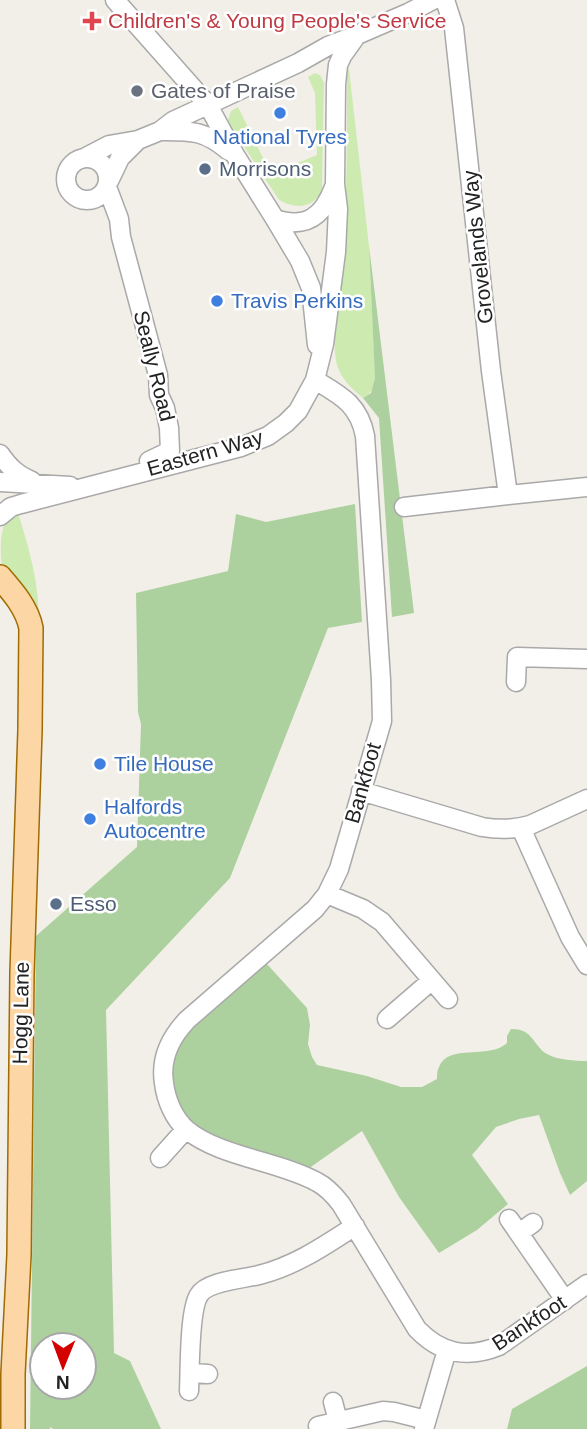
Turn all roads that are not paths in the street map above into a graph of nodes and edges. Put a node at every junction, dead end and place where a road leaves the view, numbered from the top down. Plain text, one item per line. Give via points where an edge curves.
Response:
1 (115, 0) edge
2 (433, 0) edge
3 (445, 0) edge
4 (357, 35) junction
5 (298, 63) junction
6 (335, 84) junction
7 (208, 105) junction
8 (160, 131) junction
9 (138, 140) junction
10 (235, 155) junction
11 (86, 157) junction
12 (108, 184) junction
13 (335, 184) junction
14 (88, 200) junction
15 (275, 219) junction
16 (121, 237) junction
17 (317, 371) junction
18 (0, 454) edge
19 (133, 474) junction
20 (0, 482) edge
21 (38, 484) junction
22 (94, 485) junction
23 (587, 487) edge
24 (508, 495) junction
25 (404, 508) dead end
26 (0, 516) edge
27 (0, 577) edge
28 (9, 599) edge
29 (587, 659) edge
30 (516, 682) dead end
31 (361, 791) junction
32 (587, 799) edge
33 (521, 828) junction
34 (327, 894) junction
35 (587, 965) edge
36 (431, 981) junction
37 (448, 999) dead end
38 (387, 1020) dead end
39 (186, 1129) junction
40 (160, 1158) dead end
41 (520, 1225) dead end
42 (355, 1226) junction
43 (587, 1284) edge
44 (565, 1300) junction
45 (447, 1350) junction
46 (196, 1380) dead end
47 (334, 1402) dead end
48 (338, 1421) junction
49 (425, 1425) edge
50 (318, 1426) dead end
51 (13, 1429) edge

1 - 7 street
2 - 4 street
3 - 24 street, Grovelands Way via 454,29
4 - 5 street
4 - 6 street, Eastern Way via 342,56
5 - 6 street via 325,63 333,70
5 - 7 street
6 - 13 street, Eastern Way
7 - 8 street
7 - 10 street
8 - 9 street
8 - 10 street via 204,134
9 - 11 street via 109,145
9 - 12 street via 120,158
10 - 15 street
11 - 12 street via 105,167
11 - 14 street via 68,169 66,182 76,197
12 - 14 street via 99,196
12 - 16 street, Seally Road
13 - 15 street, Eastern Way via 323,210 313,218 295,223
13 - 17 street, Eastern Way via 335,261
14 - 16 street, Seally Road via 103,211
15 - 17 street via 311,288
16 - 19 street, Seally Road via 158,375 171,447
17 - 19 street, Eastern Way via 298,411 268,436
17 - 31 street, Bankfoot via 354,408 365,436 382,721
18 - 21 street via 21,477
19 - 22 street, Eastern Way
20 - 21 street, Eastern Way
21 - 22 street, Eastern Way
22 - 26 street, Eastern Way via 11,507
23 - 24 street
24 - 25 street
27 - 28 main road, Hogg Lane via 11,590
28 - 51 main road, Hogg Lane via 29,617 31,628
29 - 30 street via 517,657
31 - 33 street via 482,827
31 - 34 street, Bankfoot via 339,869
32 - 33 street
33 - 35 street
34 - 36 street via 382,922
34 - 39 street, Bankfoot via 175,1032 165,1054 164,1083 173,1111
36 - 37 street
36 - 38 street
39 - 40 street
39 - 42 street via 203,1141 317,1182 341,1204
41 - 44 street
42 - 45 street via 417,1329
42 - 46 street via 284,1268 206,1287 194,1307
43 - 44 street, Bankfoot
44 - 45 street, Bankfoot via 499,1346 472,1354
45 - 49 street
47 - 48 street
48 - 49 street via 383,1411
48 - 50 street

